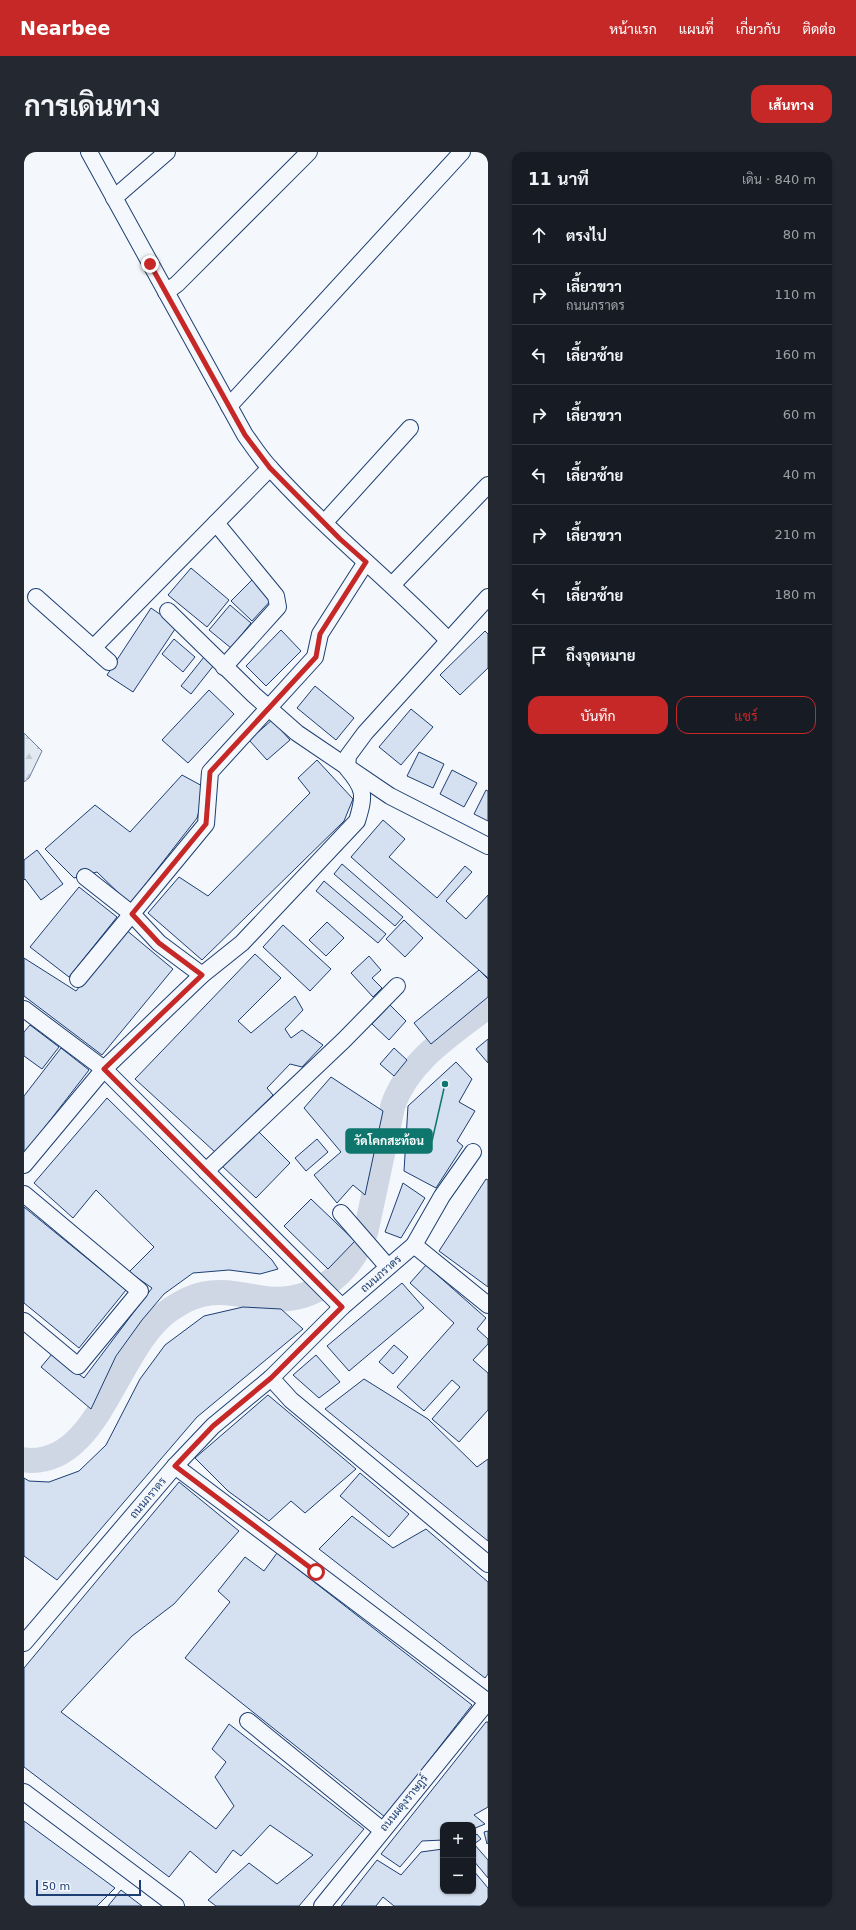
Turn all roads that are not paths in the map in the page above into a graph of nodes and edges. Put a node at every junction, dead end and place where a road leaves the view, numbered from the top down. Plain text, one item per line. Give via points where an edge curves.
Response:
1 (89, 152) edge
2 (167, 152) edge
3 (309, 152) edge
4 (462, 152) edge
5 (114, 198) junction
6 (166, 292) junction
7 (229, 406) junction
8 (410, 428) dead end
9 (270, 468) junction
10 (488, 485) edge
11 (325, 522) junction
12 (216, 523) junction
13 (366, 562) junction
14 (392, 585) junction
15 (36, 597) dead end
16 (488, 597) edge
17 (168, 611) dead end
18 (448, 640) junction
19 (93, 648) junction
20 (109, 662) dead end
21 (224, 667) junction
22 (268, 708) junction
23 (347, 768) junction
24 (488, 846) edge
25 (85, 876) dead end
26 (132, 914) junction
27 (202, 975) junction
28 (78, 979) dead end
29 (397, 986) dead end
30 (26, 1014) edge
31 (104, 1069) junction
32 (473, 1152) dead end
33 (24, 1165) edge
34 (206, 1171) junction
35 (24, 1194) edge
36 (341, 1213) dead end
37 (414, 1245) junction
38 (388, 1267) junction
39 (337, 1302) junction
40 (488, 1305) edge
41 (24, 1321) edge
42 (271, 1378) junction
43 (175, 1466) junction
44 (488, 1564) edge
45 (24, 1643) edge
46 (488, 1702) edge
47 (248, 1721) dead end
48 (24, 1792) edge
49 (382, 1830) junction
50 (176, 1906) edge
51 (322, 1906) edge

1 - 5 street
2 - 5 street
3 - 6 street
4 - 7 street
5 - 6 street
6 - 7 street
7 - 9 street via 245,435
8 - 11 street
9 - 11 street
9 - 12 street
10 - 14 street
11 - 13 street
12 - 19 street
12 - 21 street via 278,601 278,607
13 - 14 street
13 - 22 street via 320,634 316,657
14 - 18 street
15 - 19 street
16 - 18 street
17 - 21 street
18 - 23 street via 364,733 348,756
19 - 20 street
21 - 22 street
22 - 23 street via 297,733
22 - 26 street via 210,772 206,824
23 - 24 street via 390,796
23 - 27 street via 359,782 364,800 357,821 242,943
25 - 26 street
26 - 27 street via 159,943
26 - 28 street
27 - 31 street
29 - 34 street
30 - 31 street
31 - 33 street
31 - 34 street
32 - 37 street, ถนนภราดร via 442,1196
34 - 39 street
35 - 41 street via 140,1291 78,1366
36 - 38 street
37 - 38 street, ถนนภราดร
37 - 40 street
38 - 39 street, ถนนภราดร
39 - 42 street, ถนนภราดร
42 - 43 street, ถนนภราดร via 213,1426
42 - 44 street via 291,1400
43 - 45 street, ถนนภราดร
43 - 46 street
46 - 49 street, ถนนผดุงราษฎร์
47 - 49 street
48 - 50 street
49 - 51 street, ถนนผดุงราษฎร์

